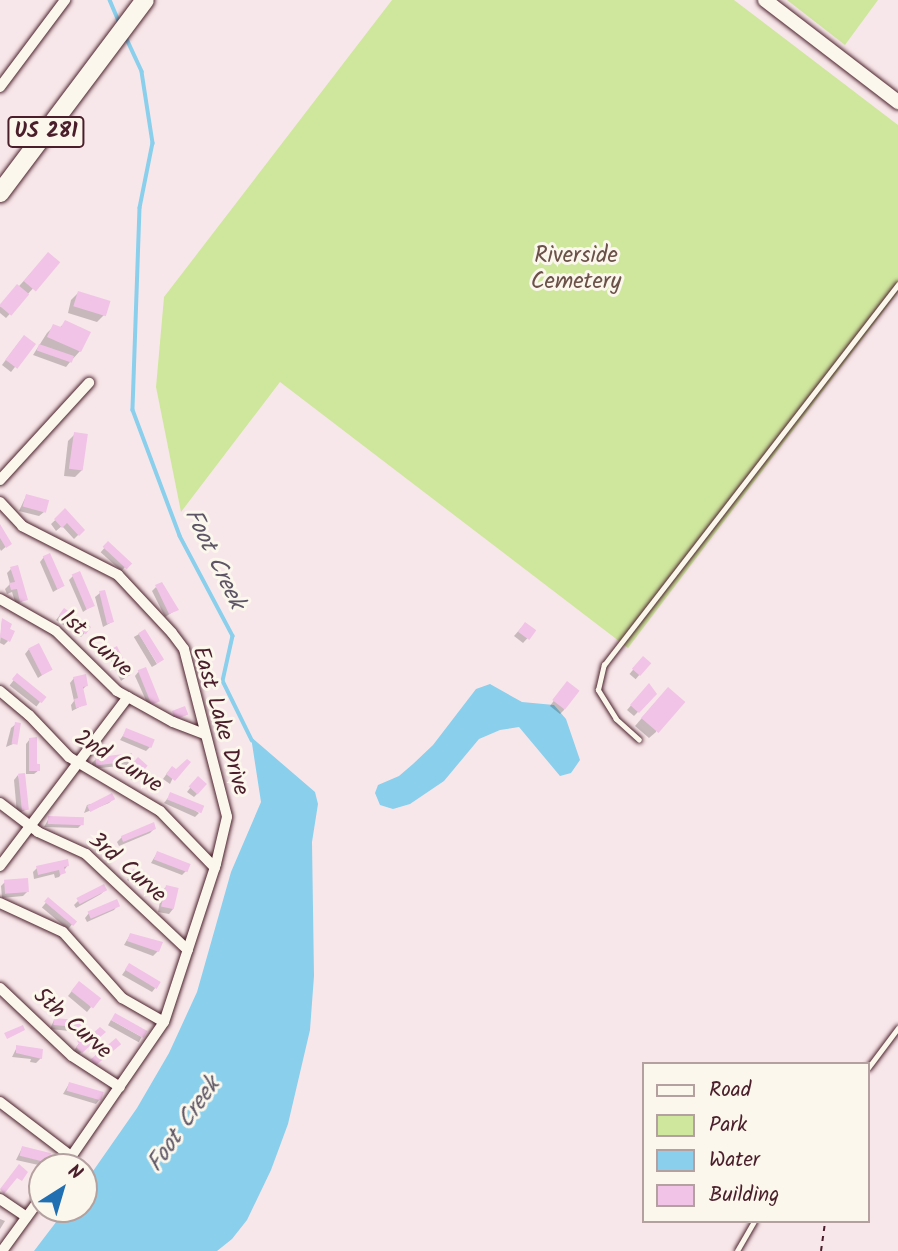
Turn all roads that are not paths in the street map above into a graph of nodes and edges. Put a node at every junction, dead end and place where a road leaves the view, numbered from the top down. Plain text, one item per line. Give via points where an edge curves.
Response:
1 (65, 0) edge
2 (145, 0) edge
3 (765, 0) edge
4 (0, 87) edge
5 (898, 102) edge
6 (0, 193) edge
7 (898, 284) edge
8 (89, 383) dead end
9 (0, 480) edge
10 (0, 502) edge
11 (0, 599) edge
12 (0, 691) edge
13 (128, 697) junction
14 (204, 734) junction
15 (639, 740) dead end
16 (78, 763) junction
17 (0, 803) edge
18 (30, 827) junction
19 (0, 866) edge
20 (215, 869) junction
21 (0, 903) edge
22 (188, 950) junction
23 (0, 988) edge
24 (164, 1022) junction
25 (898, 1028) edge
26 (870, 1065) edge
27 (120, 1087) junction
28 (0, 1102) edge
29 (67, 1153) edge
30 (73, 1153) edge
31 (0, 1199) edge
32 (27, 1217) joint
33 (753, 1223) edge
34 (2, 1251) edge
35 (737, 1251) edge

1 - 4 street
2 - 6 highway, US 281
3 - 5 main road
7 - 15 lane via 604,665 598,690 616,719
8 - 9 street
10 - 14 street, East Lake Drive via 22,526 118,575 172,632 184,649
11 - 13 street, 1st Curve via 56,631 97,675
12 - 16 street, 2nd Curve
13 - 14 street, 1st Curve
13 - 16 street
14 - 20 street, East Lake Drive via 227,817
16 - 18 street
16 - 20 street, 2nd Curve via 160,811
17 - 18 street, 3rd Curve
18 - 19 street
18 - 22 street, 3rd Curve via 86,854
20 - 22 street, East Lake Drive
21 - 24 street via 63,932 122,998
22 - 24 street, East Lake Drive
23 - 27 street, 5th Curve via 72,1056
24 - 27 street, East Lake Drive
25 - 26 lane
27 - 30 street, East Lake Drive
28 - 29 street
31 - 32 street
32 - 34 street
33 - 35 lane

